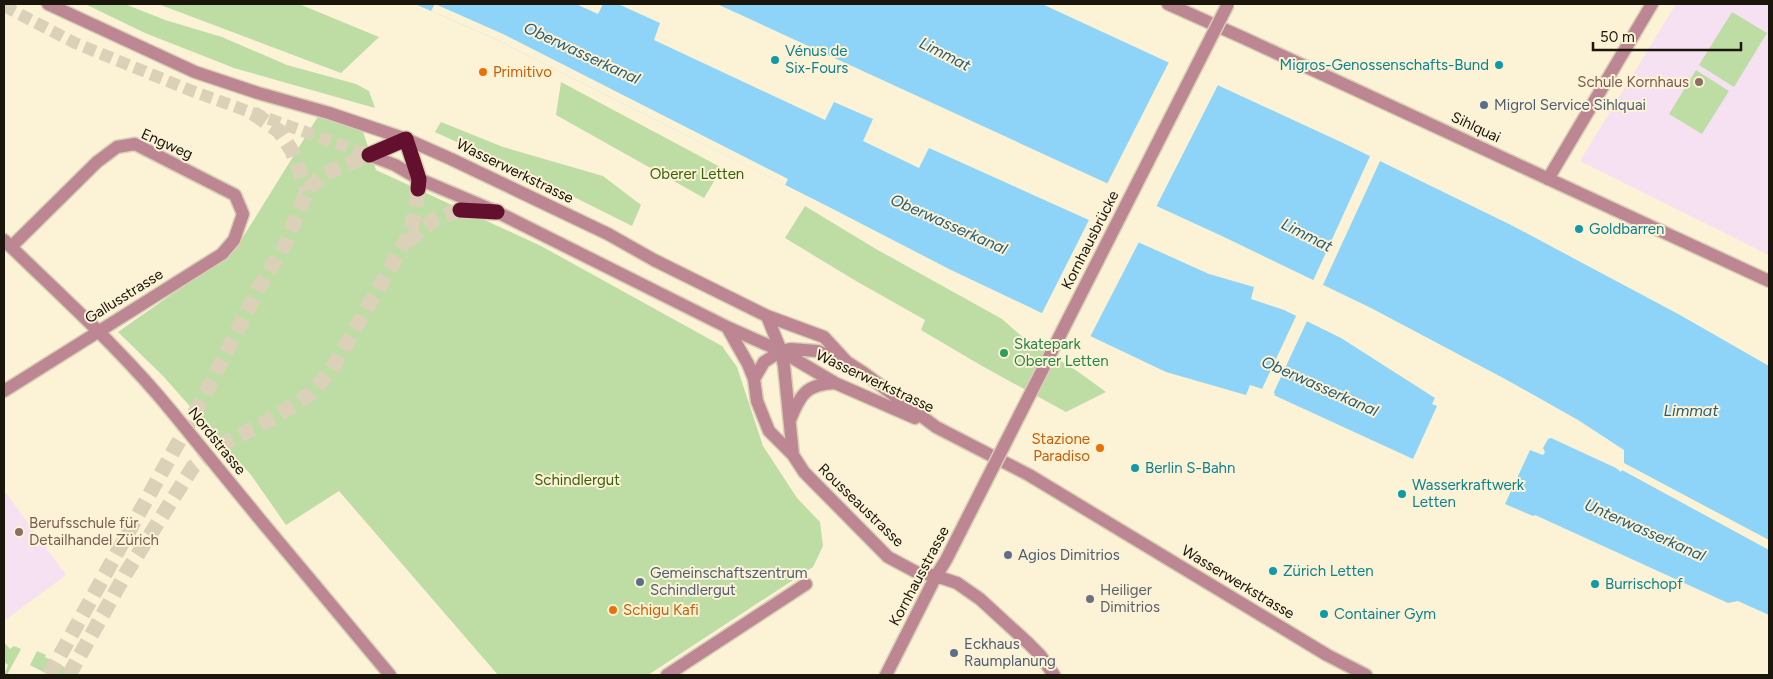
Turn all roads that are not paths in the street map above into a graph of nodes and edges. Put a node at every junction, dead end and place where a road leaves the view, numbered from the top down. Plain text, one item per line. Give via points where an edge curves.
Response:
1 (48, 4) edge
2 (1168, 4) edge
3 (1228, 4) edge
4 (1652, 4) edge
5 (406, 140) junction
6 (369, 155) joint
7 (1548, 179) junction
8 (418, 184) junction
9 (460, 210) tunnel mouth
10 (497, 212) junction
11 (243, 214) joint
12 (7, 244) edge
13 (1769, 281) edge
14 (767, 316) junction
15 (727, 327) junction
16 (98, 331) junction
17 (781, 352) junction
18 (847, 362) junction
19 (754, 379) junction
20 (834, 383) junction
21 (4, 391) edge
22 (790, 422) junction
23 (936, 427) junction
24 (793, 455) junction
25 (982, 491) joint
26 (936, 576) junction
27 (806, 584) dead end
28 (390, 675) edge
29 (667, 675) edge
30 (886, 675) edge
31 (1054, 675) edge
32 (1366, 675) edge

1 - 5 street, Wasserwerkstrasse via 196,72
2 - 7 street, Sihlquai
3 - 25 street, Kornhausbrücke, bridge
4 - 7 street
5 - 6 highway
5 - 8 highway
5 - 14 street, Wasserwerkstrasse via 608,234
6 - 8 street, Wasserwerkstrasse via 395,165
7 - 13 street, Sihlquai
8 - 10 street, Wasserwerkstrasse
9 - 10 highway
10 - 15 street, Wasserwerkstrasse
11 - 12 street, Engweg via 235,195 135,144 117,147 97,162
11 - 16 street, Gallusstrasse via 234,240 222,254
12 - 16 street, Nordstrasse
14 - 17 street, Rousseaustrasse
14 - 18 street, Wasserwerkstrasse via 824,337
15 - 17 street, Wasserwerkstrasse
15 - 19 street, Rousseaustrasse
16 - 21 street, Gallusstrasse
16 - 28 street, Nordstrasse, bridge via 149,385
17 - 18 street via 791,349 817,351
17 - 19 street via 764,362
17 - 20 street, Wasserwerkstrasse
17 - 22 street, Rousseaustrasse
18 - 23 street, Wasserwerkstrasse
19 - 24 street, Rousseaustrasse via 757,401 769,431
20 - 22 street, Rousseaustrasse via 821,383 803,393
20 - 23 street, Wasserwerkstrasse
22 - 24 street, Rousseaustrasse
23 - 32 street, Wasserwerkstrasse via 1029,475 1327,655
24 - 26 street, Rousseaustrasse via 804,472 888,557 916,572
25 - 26 street, Kornhausstrasse
26 - 30 street, Kornhausstrasse
26 - 31 street, Rousseaustrasse via 957,583 980,599 1040,655
27 - 29 street

